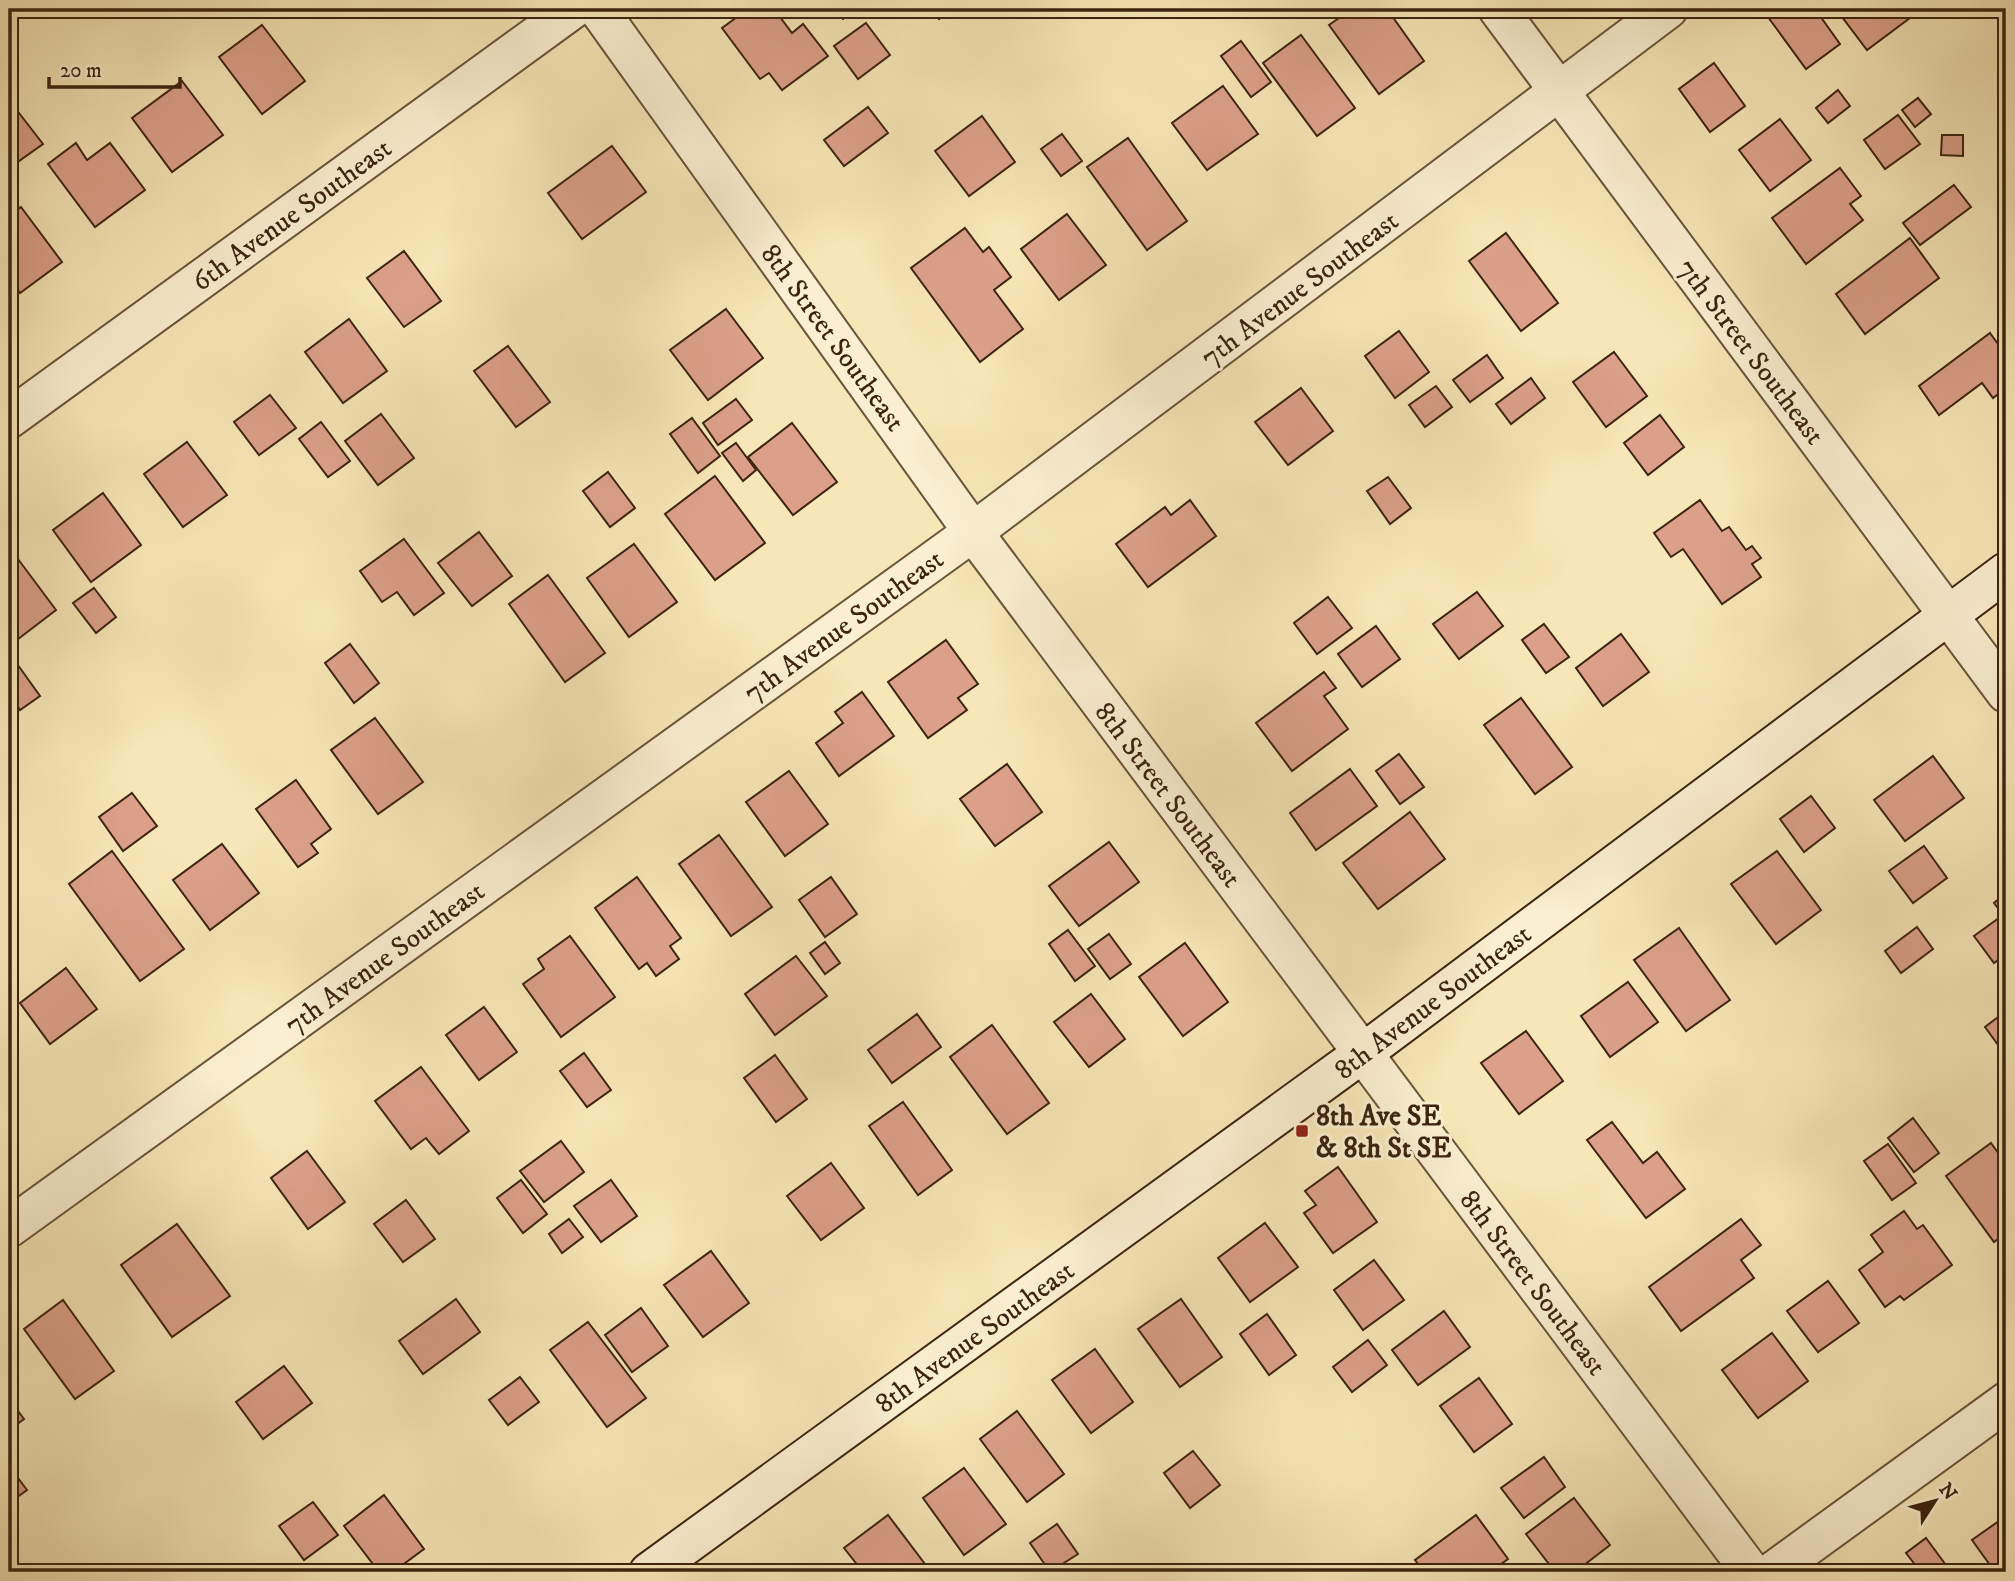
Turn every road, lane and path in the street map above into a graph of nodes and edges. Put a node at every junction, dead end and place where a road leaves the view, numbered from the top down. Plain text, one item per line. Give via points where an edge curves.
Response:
1 (573, 9) edge
2 (598, 9) edge
3 (1498, 9) edge
4 (1668, 9) edge
5 (1560, 92) junction
6 (9, 419) edge
7 (973, 532) junction
8 (2006, 572) edge
9 (1948, 615) junction
10 (2006, 692) edge
11 (1363, 1053) junction
12 (9, 1228) edge
13 (2006, 1402) edge
14 (649, 1572) edge
15 (1751, 1572) edge
16 (1772, 1572) edge

1 - 6 street, 6th Avenue Southeast
2 - 7 street, 8th Street Southeast
3 - 5 street, 7th Street Southeast
4 - 5 street, 7th Avenue Southeast
5 - 7 street, 7th Avenue Southeast
5 - 9 street, 7th Street Southeast
7 - 11 street, 8th Street Southeast
7 - 12 street, 7th Avenue Southeast
8 - 9 street, 8th Avenue Southeast
9 - 10 street, 7th Street Southeast
9 - 11 street, 8th Avenue Southeast
11 - 14 street, 8th Avenue Southeast
11 - 15 street, 8th Street Southeast
13 - 16 street

